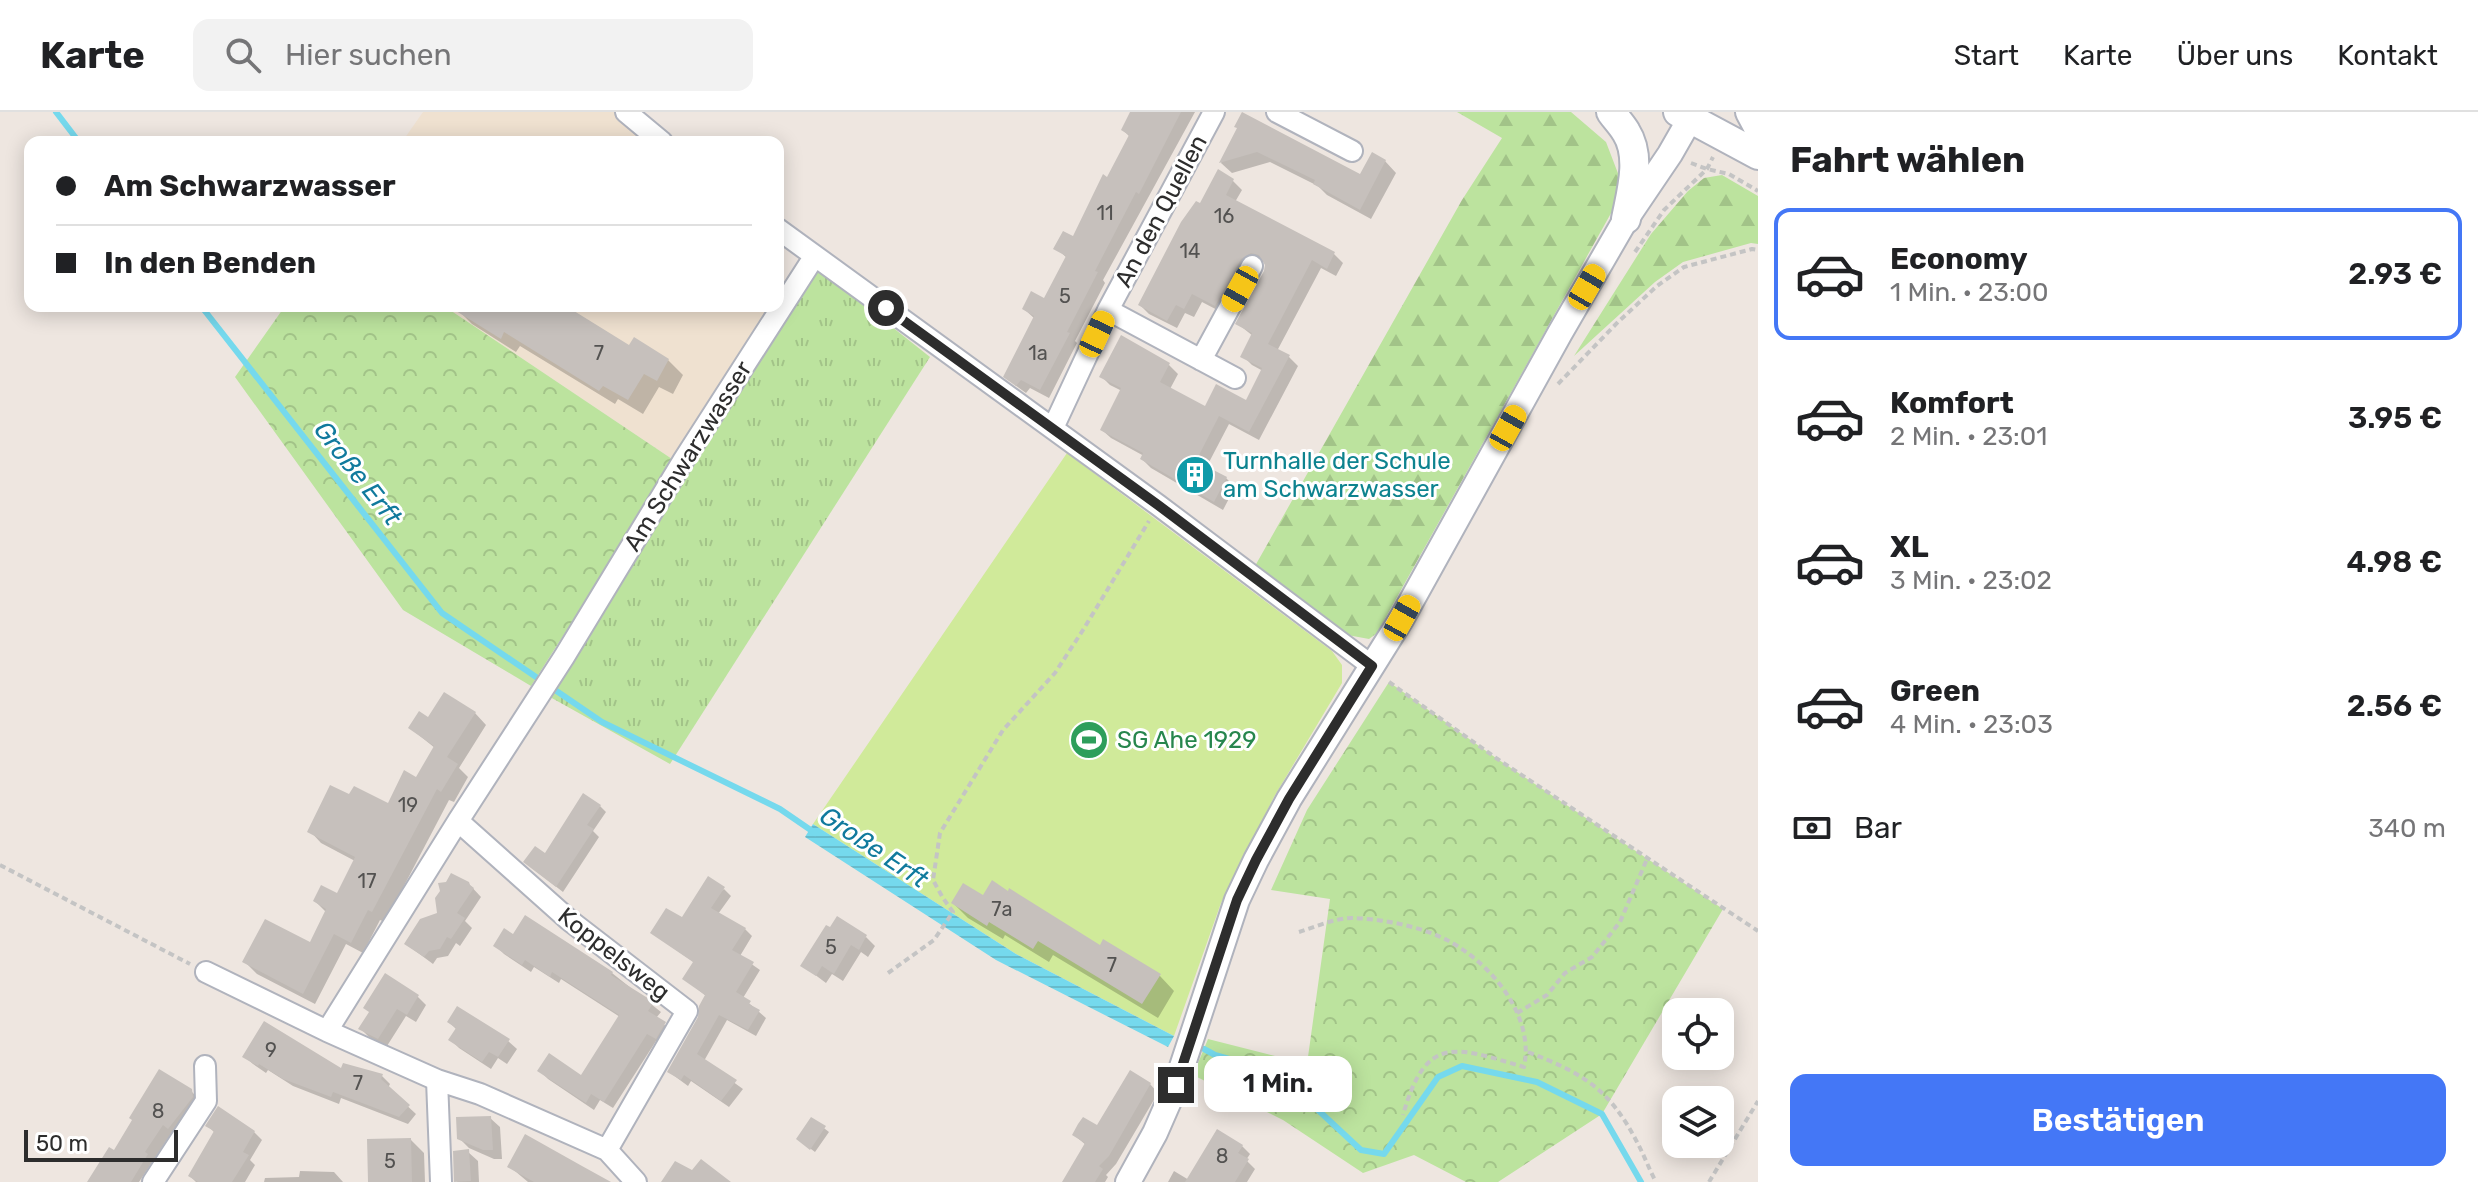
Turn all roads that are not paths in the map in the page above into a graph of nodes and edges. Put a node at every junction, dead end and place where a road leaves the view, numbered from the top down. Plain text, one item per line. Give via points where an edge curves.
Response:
1 (626, 112) edge
2 (1214, 112) edge
3 (1277, 112) edge
4 (1611, 112) edge
5 (1750, 112) edge
6 (1688, 114) edge
7 (1758, 127) edge
8 (655, 136) edge
9 (1352, 151) dead end
10 (1758, 155) edge
11 (1626, 219) junction
12 (784, 234) edge
13 (814, 257) junction
14 (1252, 266) dead end
15 (784, 304) edge
16 (1108, 310) junction
17 (779, 312) edge
18 (1201, 360) junction
19 (1235, 378) dead end
20 (1053, 428) junction
21 (1372, 666) junction
22 (458, 821) junction
23 (206, 972) road end
24 (327, 1031) junction
25 (205, 1066) dead end
26 (437, 1080) junction
27 (607, 1150) junction
28 (153, 1182) edge
29 (441, 1182) edge
30 (636, 1182) edge
31 (1128, 1182) edge

1 - 8 street
2 - 16 street, An den Quellen
3 - 9 street
4 - 11 main road via 1628,135 1633,157
5 - 7 main road
6 - 10 main road
6 - 11 street via 1670,154
11 - 21 street
12 - 13 street
13 - 15 street, Am Schwarzwasser
13 - 20 street
14 - 18 street
16 - 18 street, An den Quellen
16 - 20 street, An den Quellen
17 - 22 street, Am Schwarzwasser
18 - 19 street, An den Quellen
20 - 21 street
21 - 31 street via 1289,799 1237,900 1176,1085
22 - 24 street
22 - 27 street, Koppelsweg via 569,920 687,1011
23 - 24 street
24 - 26 street
25 - 28 street via 206,1101
26 - 27 street
26 - 29 street
27 - 30 street

